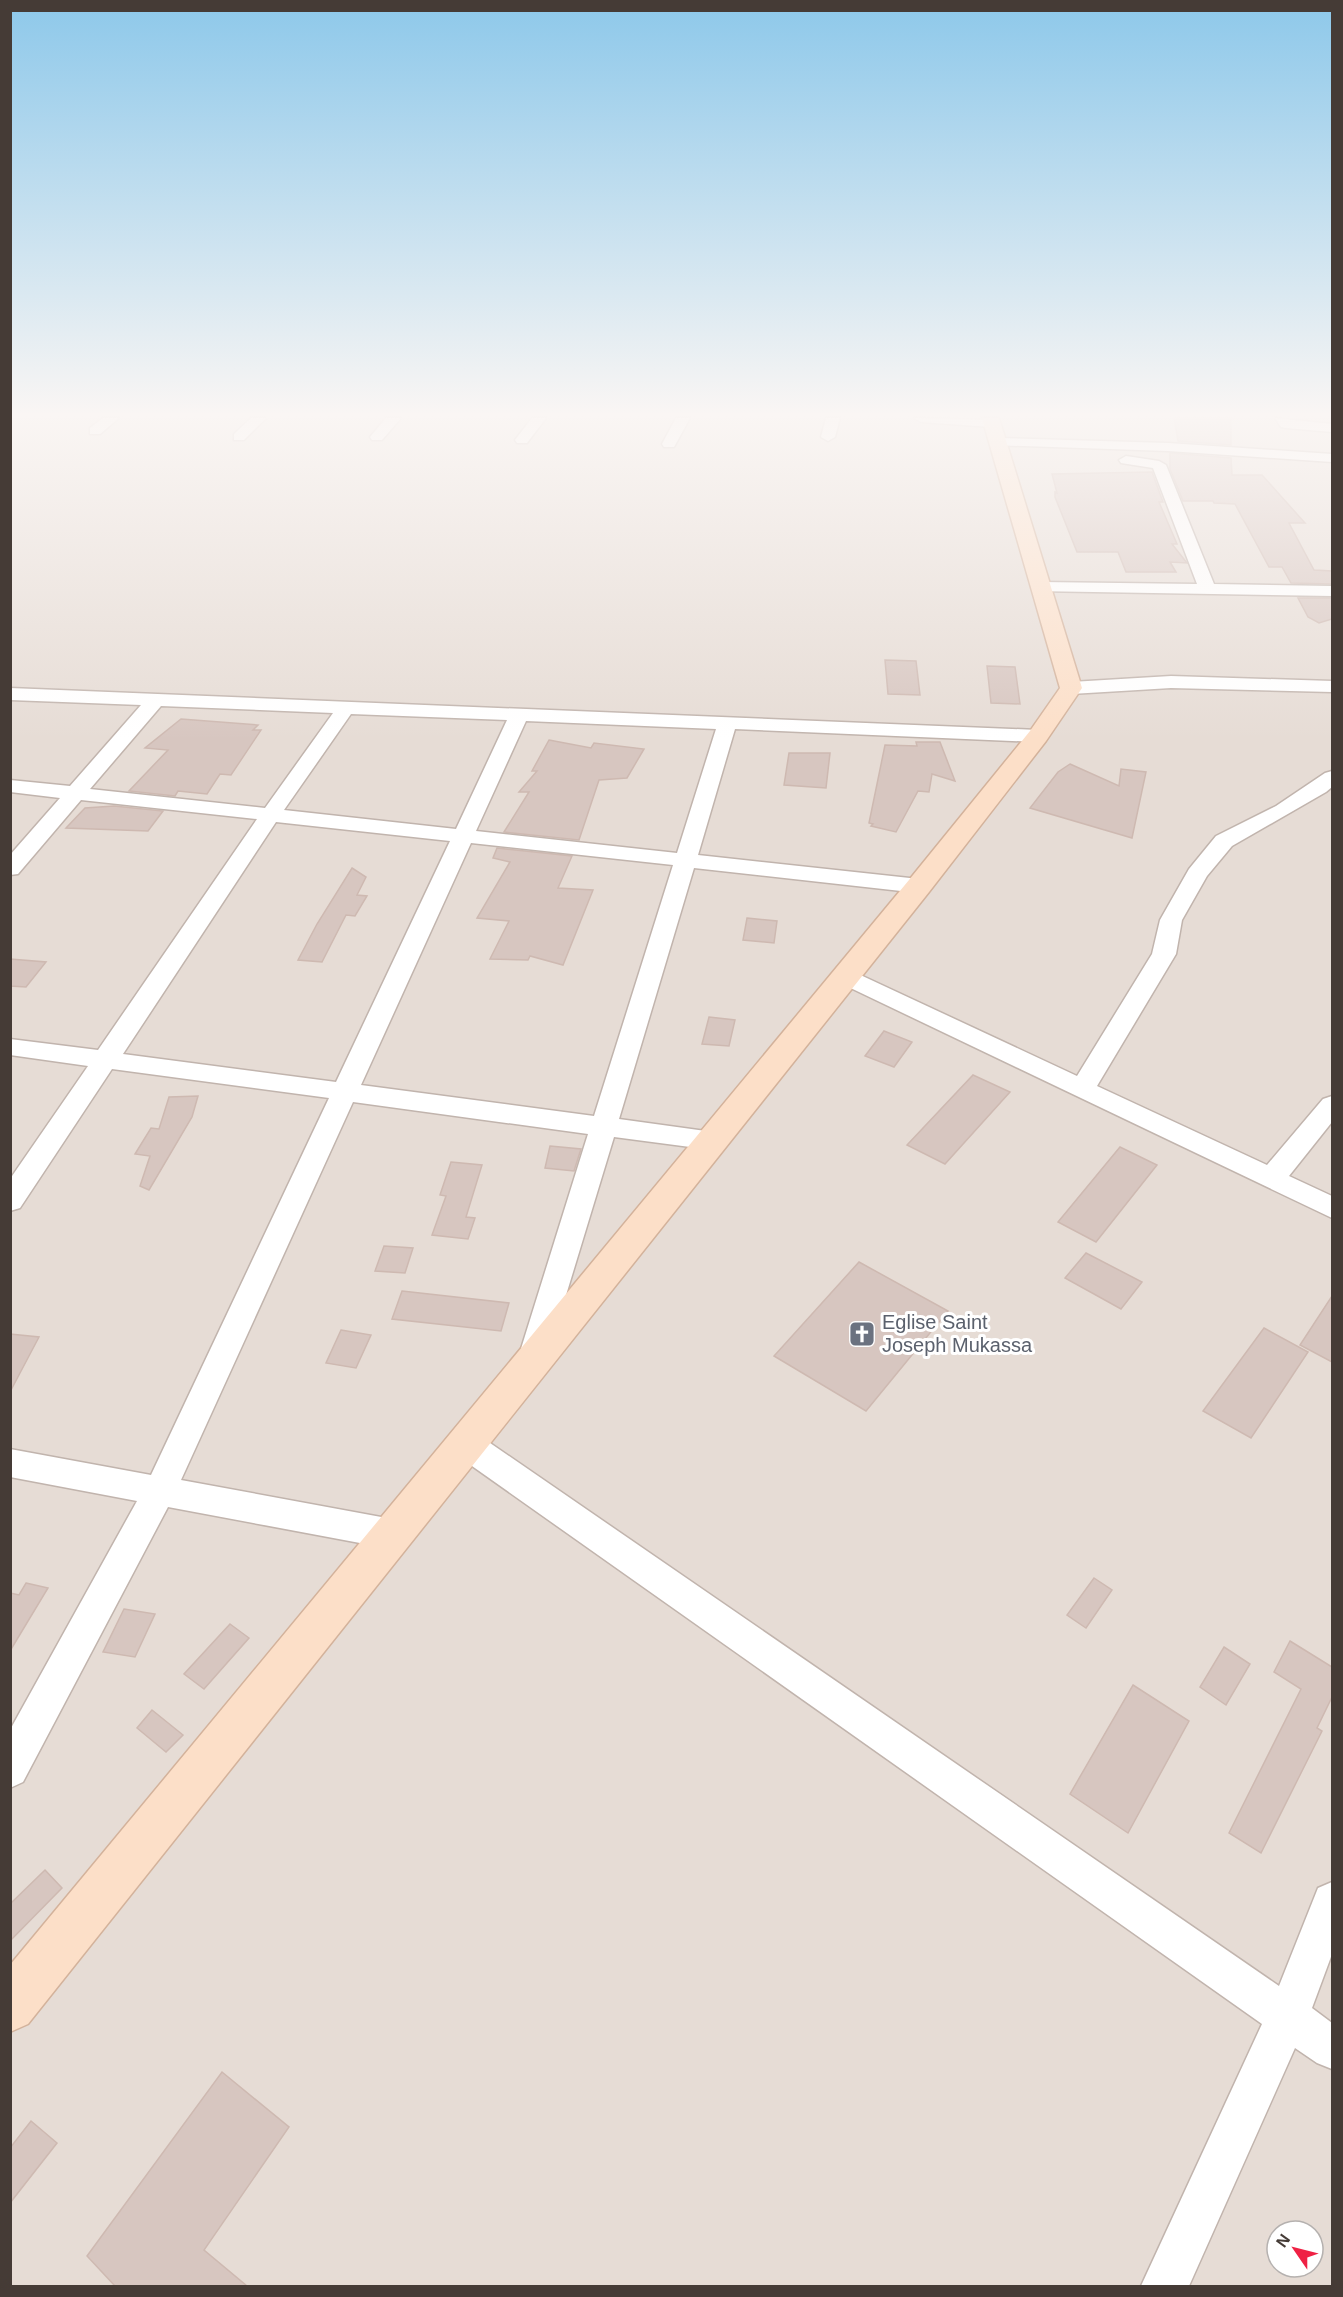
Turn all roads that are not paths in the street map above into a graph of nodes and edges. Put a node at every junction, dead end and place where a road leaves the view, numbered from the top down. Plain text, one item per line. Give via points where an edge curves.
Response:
1 (1022, 525) edge
2 (1182, 525) edge
3 (1040, 587) junction
4 (1207, 589) junction
5 (1332, 591) edge
6 (1332, 687) edge
7 (1071, 688) junction
8 (10, 694) edge
9 (155, 701) junction
10 (345, 709) junction
11 (519, 716) junction
12 (727, 724) junction
13 (1038, 736) junction
14 (10, 786) edge
15 (1328, 790) edge
16 (77, 794) junction
17 (271, 814) junction
18 (465, 838) junction
19 (687, 861) junction
20 (10, 869) edge
21 (919, 886) junction
22 (846, 977) junction
23 (10, 1047) edge
24 (106, 1060) junction
25 (1082, 1090) junction
26 (345, 1092) junction
27 (1332, 1105) edge
28 (605, 1126) junction
29 (713, 1141) junction
30 (1271, 1179) junction
31 (10, 1201) edge
32 (1332, 1208) edge
33 (531, 1365) junction
34 (466, 1444) junction
35 (10, 1463) edge
36 (160, 1490) junction
37 (393, 1534) junction
38 (10, 1769) edge
39 (1332, 1902) edge
40 (10, 2006) edge
41 (1287, 2018) junction
42 (1332, 2048) edge
43 (1165, 2286) edge

1 - 3 street
2 - 4 street
3 - 4 street
3 - 7 street
4 - 5 street
6 - 7 street via 1171,682
7 - 13 street
8 - 9 street
9 - 10 street
9 - 16 street
10 - 11 street
10 - 17 street
11 - 12 street
11 - 18 street
12 - 13 street
12 - 19 street
13 - 21 street
14 - 16 street
15 - 25 street via 1224,841 1197,874 1171,920 1164,954
16 - 17 street
16 - 20 street
17 - 18 street
17 - 24 street
18 - 19 street
18 - 26 street
19 - 21 street
19 - 28 street
21 - 22 street
22 - 25 street
22 - 29 street
23 - 24 street
24 - 26 street
24 - 31 street
25 - 30 street
26 - 28 street
26 - 36 street
27 - 30 street
28 - 29 street
28 - 33 street
29 - 33 street
30 - 32 street
33 - 34 street
34 - 37 street
34 - 41 street
35 - 36 street
36 - 37 street
36 - 38 street
37 - 40 street
39 - 41 street
41 - 42 street
41 - 43 street

